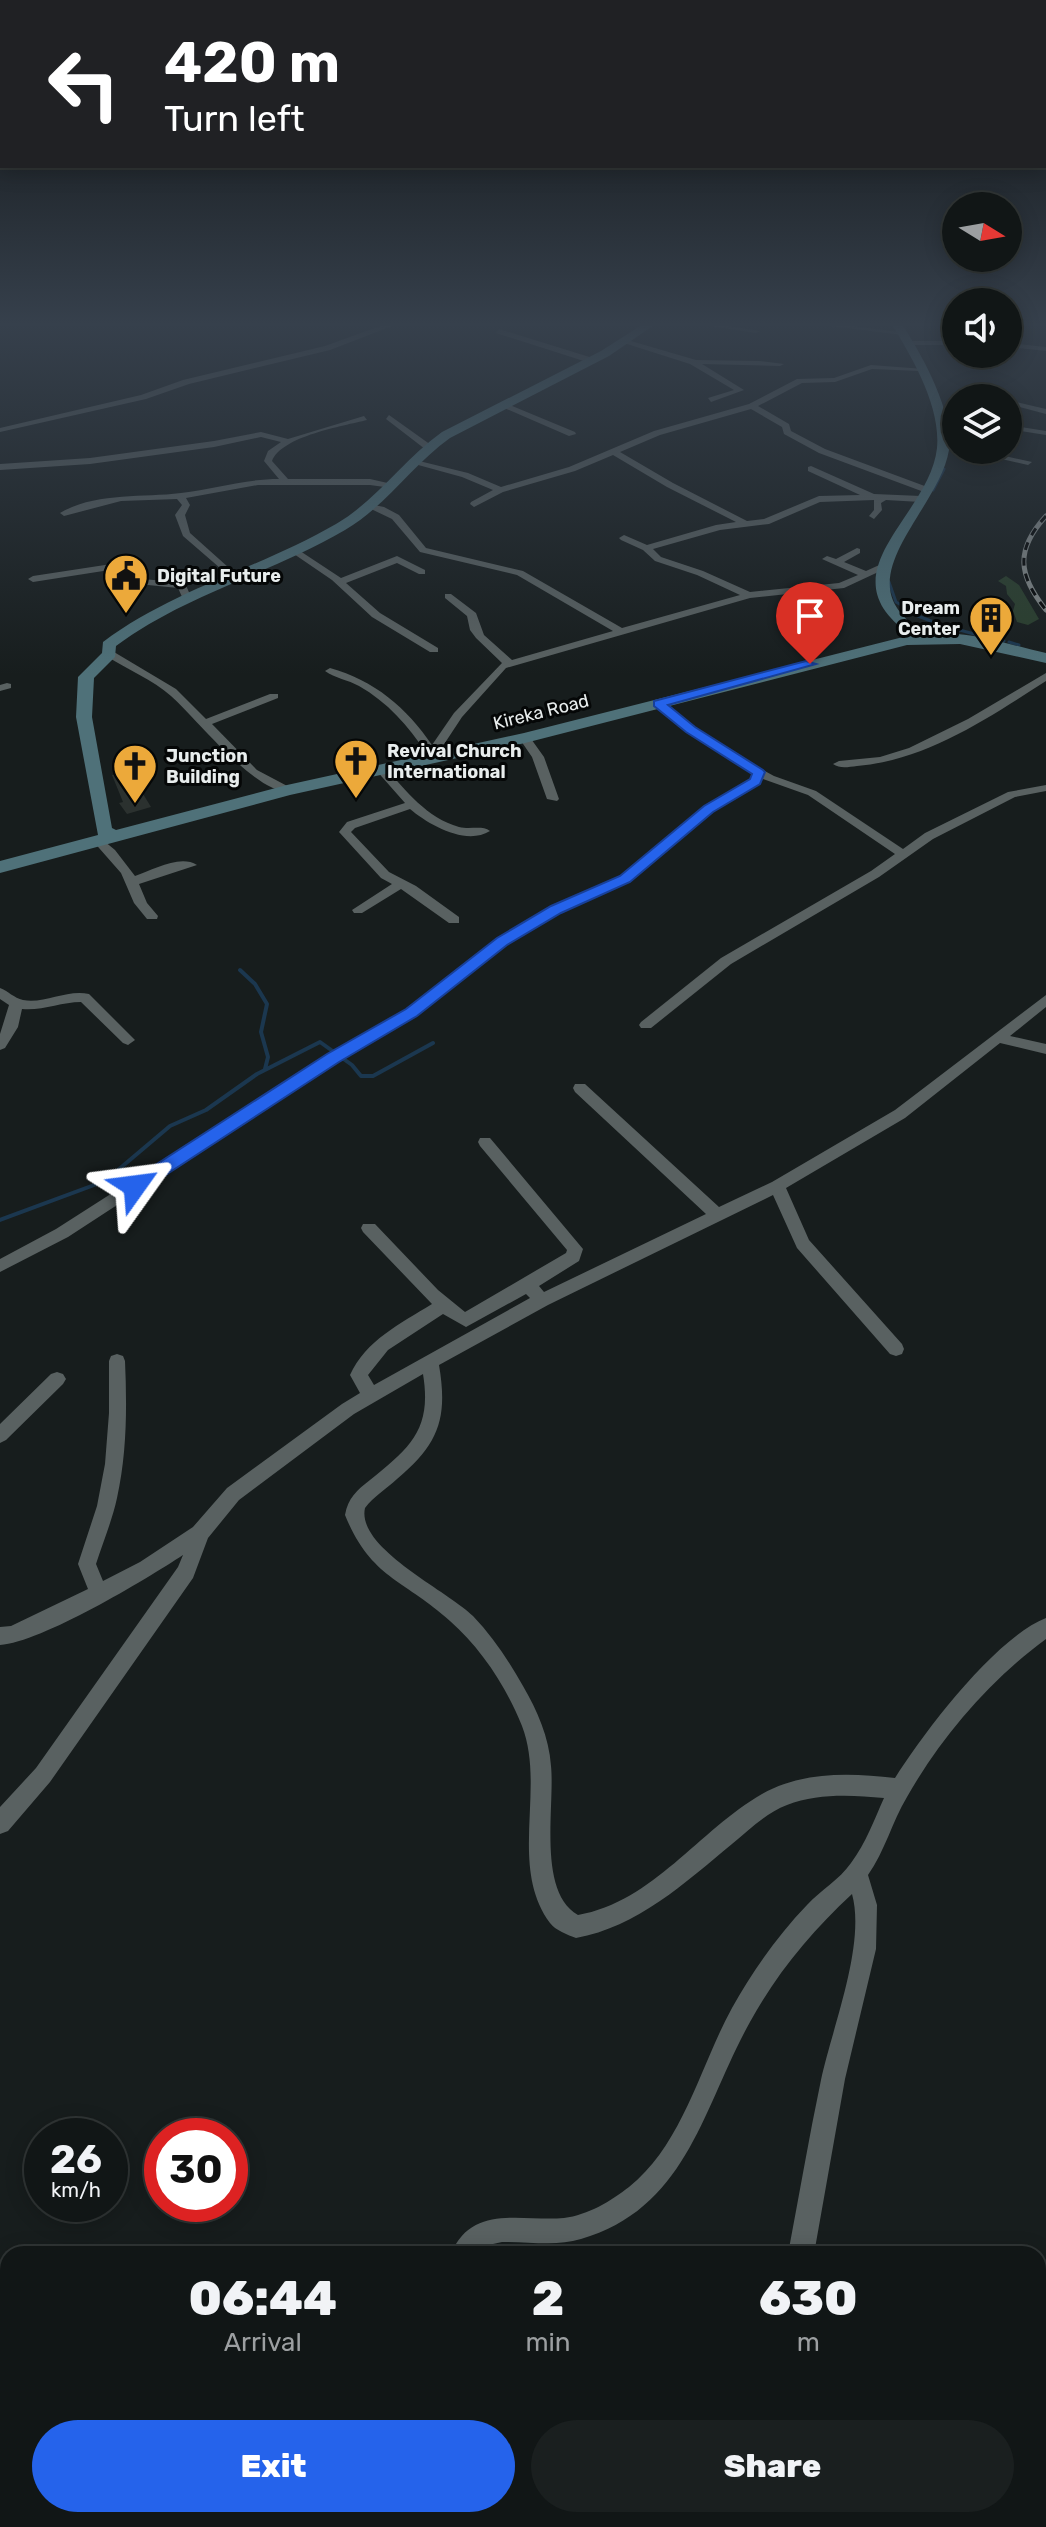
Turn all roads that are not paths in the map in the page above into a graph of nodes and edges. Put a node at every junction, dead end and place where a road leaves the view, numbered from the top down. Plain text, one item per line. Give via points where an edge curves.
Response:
1 (238, 439) edge
2 (279, 439) edge
3 (293, 439) edge
4 (418, 439) edge
5 (440, 439) edge
6 (645, 439) edge
7 (800, 439) edge
8 (286, 441) junction
9 (428, 447) junction
10 (616, 453) junction
11 (414, 461) junction
12 (1022, 461) edge
13 (1028, 462) dead end
14 (942, 464) edge
15 (0, 467) edge
16 (811, 469) dead end
17 (284, 480) junction
18 (389, 486) junction
19 (500, 490) junction
20 (924, 494) junction
21 (180, 496) junction
22 (878, 497) junction
23 (474, 504) dead end
24 (372, 506) junction
25 (64, 513) dead end
26 (874, 516) dead end
27 (746, 524) junction
28 (624, 538) dead end
29 (646, 548) junction
30 (294, 550) junction
31 (857, 551) dead end
32 (886, 565) junction
33 (422, 572) dead end
34 (865, 574) junction
35 (235, 578) junction
36 (33, 579) dead end
37 (340, 582) junction
38 (749, 595) junction
39 (448, 596) dead end
40 (186, 597) junction
41 (897, 618) junction
42 (620, 631) junction
43 (924, 638) junction
44 (986, 643) junction
45 (871, 648) junction
46 (434, 650) dead end
47 (110, 654) junction
48 (1046, 658) edge
49 (510, 664) junction
50 (330, 671) dead end
51 (1046, 676) edge
52 (274, 696) dead end
53 (659, 704) junction
54 (205, 723) junction
55 (525, 738) junction
56 (431, 756) junction
57 (839, 764) dead end
58 (381, 769) junction
59 (759, 772) junction
60 (1046, 788) edge
61 (287, 790) junction
62 (553, 799) dead end
63 (412, 804) junction
64 (484, 831) dead end
65 (105, 838) junction
66 (903, 854) junction
67 (191, 865) dead end
68 (0, 867) edge
69 (132, 882) junction
70 (400, 884) junction
71 (358, 910) dead end
72 (152, 916) dead end
73 (454, 920) dead end
74 (0, 992) edge
75 (1046, 1000) edge
76 (16, 1004) junction
77 (646, 1025) dead end
78 (1000, 1038) junction
79 (128, 1040) dead end
80 (0, 1045) edge
81 (1046, 1049) edge
82 (580, 1088) dead end
83 (485, 1142) dead end
84 (777, 1186) junction
85 (717, 1215) junction
86 (369, 1228) dead end
87 (0, 1266) edge
88 (528, 1285) junction
89 (542, 1300) junction
90 (442, 1306) junction
91 (896, 1349) dead end
92 (117, 1361) dead end
93 (430, 1363) junction
94 (57, 1379) dead end
95 (371, 1396) junction
96 (0, 1435) edge
97 (200, 1533) junction
98 (99, 1591) junction
99 (1046, 1627) edge
100 (0, 1636) edge
101 (899, 1789) junction
102 (0, 1823) edge
103 (857, 1874) junction
104 (469, 2246) edge
105 (802, 2246) edge

1 - 15 street via 104,459
2 - 8 street
3 - 8 street
4 - 9 street
5 - 9 street
6 - 10 street
7 - 20 street
8 - 17 street via 266,458
9 - 11 street
10 - 19 street
10 - 27 street
11 - 18 street
11 - 19 street
12 - 13 street
14 - 20 street
16 - 22 street
17 - 18 street
17 - 21 street
18 - 24 street
19 - 23 street
20 - 22 street
20 - 32 street
21 - 25 street via 121,498
21 - 35 street via 186,505 180,515 186,534
22 - 26 street
22 - 27 street via 819,499 775,519
24 - 30 street
24 - 42 street via 393,514 423,550 520,573
27 - 29 street
28 - 29 street
29 - 38 street via 658,559
30 - 35 street
30 - 37 street
31 - 34 street via 832,561
32 - 34 street
32 - 41 street via 884,593
33 - 37 street via 397,559
34 - 38 street via 832,588
35 - 40 street
36 - 40 street via 118,566 141,582 182,585
37 - 46 street via 376,615
38 - 42 street
39 - 49 street via 472,615 473,627
40 - 47 street via 126,630 108,645
41 - 43 street
41 - 44 street
41 - 45 street via 893,637
42 - 49 street
43 - 44 street, Kireka Road
43 - 45 street, Kireka Road
44 - 48 street, Kireka Road
45 - 53 street, Kireka Road
47 - 54 street via 172,691
47 - 65 street via 86,677 84,717
49 - 56 street via 495,672 458,715
50 - 56 street via 377,691 423,738
51 - 57 street via 910,751
52 - 54 street
53 - 55 street, Kireka Road
53 - 59 street
54 - 61 street via 253,772
55 - 56 street, Kireka Road
55 - 62 street
56 - 58 street, Kireka Road
58 - 61 street, Kireka Road
58 - 63 street
59 - 66 street via 844,812
59 - 87 street via 756,781 709,809 625,879 556,909 502,942 411,1012 62,1233
60 - 66 street via 1012,794
61 - 65 street, Kireka Road
63 - 64 street via 464,833
63 - 70 street via 345,829 385,875
65 - 68 street, Kireka Road
65 - 69 street
66 - 77 street via 726,961
67 - 69 street
69 - 72 street via 138,902
70 - 71 street
70 - 73 street
74 - 76 street
75 - 78 street
76 - 79 street via 84,997
76 - 80 street
78 - 81 street
78 - 84 street via 900,1114
82 - 85 street
83 - 88 street via 575,1249 573,1257
84 - 85 street
84 - 91 street via 803,1244
85 - 89 street
86 - 90 street
88 - 89 street
88 - 90 street via 466,1320
89 - 93 street
90 - 95 street via 365,1361 359,1375
92 - 98 street via 117,1426 108,1498 87,1564
93 - 95 street
93 - 101 street via 436,1402 429,1432 419,1448 362,1496 354,1515 368,1545 386,1565 438,1599 479,1638 527,1713 543,1760 539,1848 545,1882 561,1919 579,1929 622,1914 770,1801 829,1784
94 - 96 street
95 - 97 street via 233,1494
97 - 98 street
97 - 102 street via 186,1572 43,1775
98 - 100 street via 31,1628
99 - 101 street via 965,1702
101 - 103 street via 878,1841
103 - 104 street via 810,1917 770,1968 655,2180 623,2205 579,2228 487,2231
103 - 105 street via 866,1905 865,1949 833,2079

